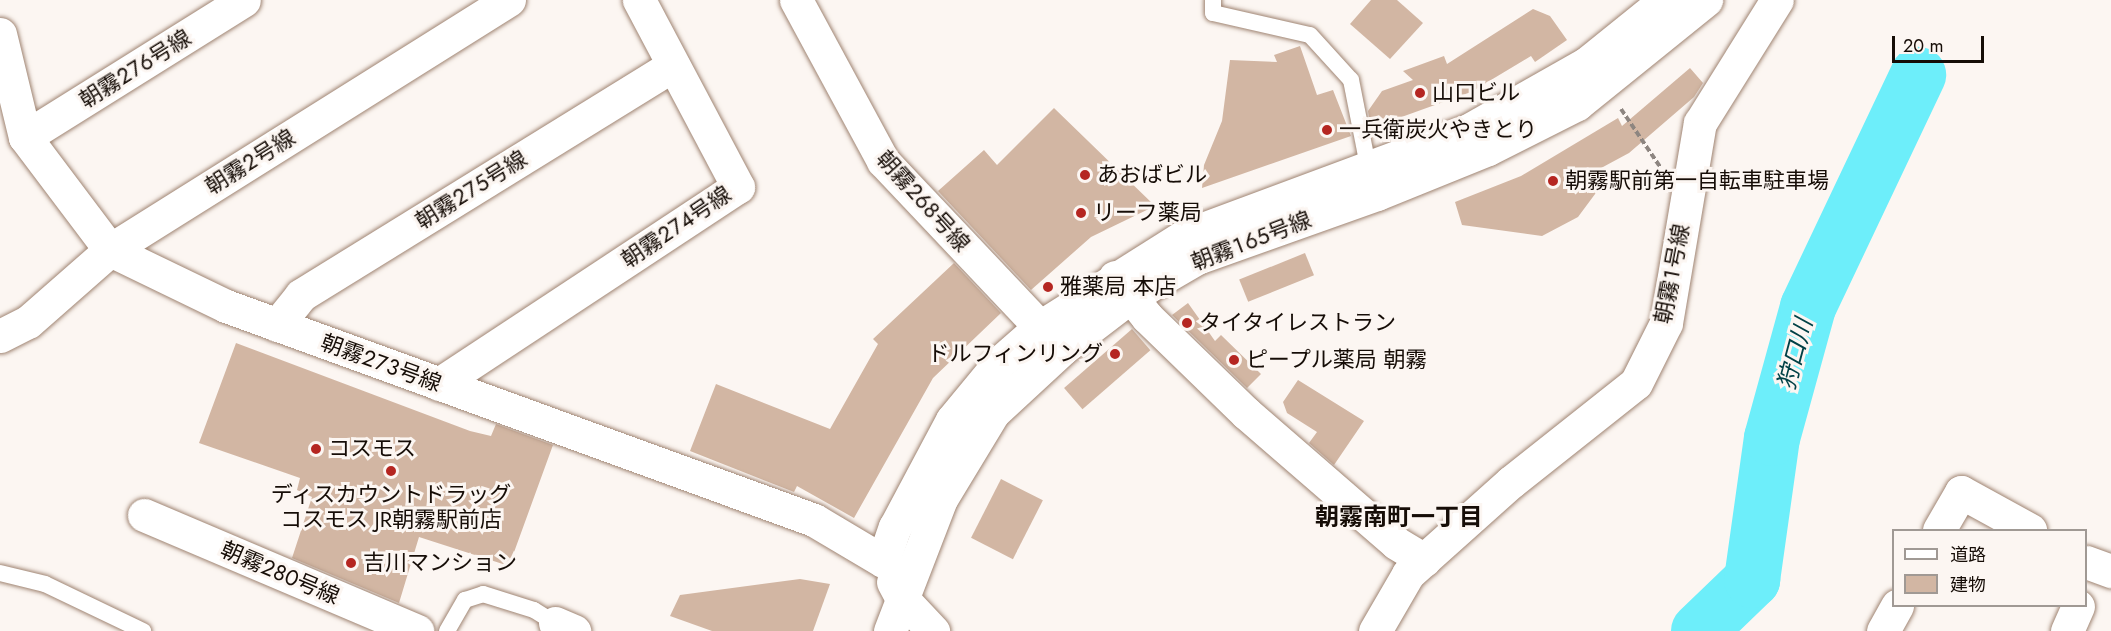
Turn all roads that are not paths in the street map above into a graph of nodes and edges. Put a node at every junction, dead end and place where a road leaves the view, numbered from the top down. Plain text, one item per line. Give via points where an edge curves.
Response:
1 (244, 0) edge
2 (509, 0) edge
3 (639, 0) edge
4 (796, 0) edge
5 (1214, 0) edge
6 (1665, 0) edge
7 (1706, 0) edge
8 (1777, 0) edge
9 (0, 33) edge
10 (673, 65) junction
11 (25, 137) junction
12 (1373, 183) junction
13 (110, 250) junction
14 (1123, 287) junction
15 (277, 325) junction
16 (0, 336) edge
17 (1051, 338) junction
18 (439, 384) junction
19 (144, 514) dead end
20 (1940, 529) edge
21 (2026, 529) edge
22 (1424, 560) junction
23 (883, 561) junction
24 (0, 573) edge
25 (901, 597) junction
26 (1896, 607) edge
27 (2078, 607) edge
28 (556, 628) edge
29 (143, 631) edge
30 (417, 631) edge
31 (447, 631) edge
32 (890, 631) edge
33 (933, 631) edge
34 (1375, 631) edge
35 (1883, 631) edge
36 (2067, 631) edge

1 - 11 street, 朝霧２７６号線
2 - 13 street, 朝霧２号線
3 - 10 street, 朝霧２７４号線
4 - 17 street, 朝霧２６８号線 via 883,161
5 - 12 lane via 1213,13 1310,35 1351,80
6 - 12 street, 朝霧１６５号線 via 1587,63
7 - 12 street, 朝霧１６５号線 via 1577,104 1488,149
8 - 22 street, 朝霧１号線 via 1700,123 1666,322 1636,383 1511,482
9 - 11 street, 朝霧２７３号線
10 - 15 street, 朝霧２７５号線 via 301,295
10 - 18 street, 朝霧２７４号線 via 738,187
11 - 13 street, 朝霧２７３号線
12 - 14 street, 朝霧１６５号線
13 - 15 street, 朝霧２７３号線
13 - 16 street, 朝霧２号線 via 28,322
14 - 17 street, 朝霧１６５号線
14 - 22 street via 1245,413 1396,543
15 - 18 street, 朝霧２７３号線
17 - 23 street, 朝霧１６５号線 via 999,363 952,420 895,527
17 - 25 street, 朝霧１６５号線 via 993,413 941,499
18 - 23 street, 朝霧２７３号線 via 814,520
19 - 30 street, 朝霧２８０号線
20 - 21 street via 1961,492
22 - 34 street, 朝霧１号線 via 1408,574
23 - 25 street
24 - 29 lane via 45,584
25 - 32 street, 朝霧１６５号線
25 - 33 street
26 - 35 street
27 - 36 street
28 - 31 lane via 534,610 483,594 465,600

